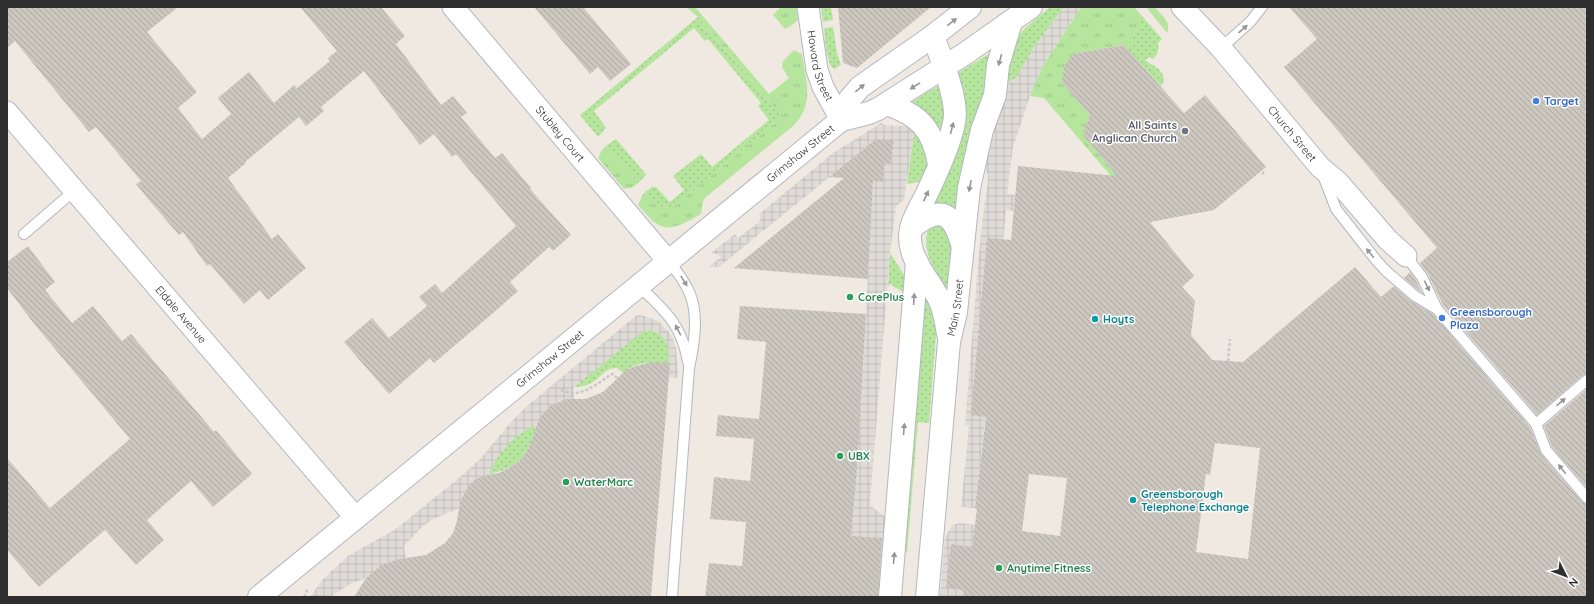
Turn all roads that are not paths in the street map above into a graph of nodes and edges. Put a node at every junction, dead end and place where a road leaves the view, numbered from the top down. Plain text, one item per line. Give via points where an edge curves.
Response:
1 (453, 7) edge
2 (808, 7) edge
3 (970, 7) edge
4 (1031, 7) edge
5 (1182, 7) edge
6 (1262, 7) edge
7 (1011, 22) junction
8 (933, 36) junction
9 (1221, 48) junction
10 (944, 68) junction
11 (887, 104) junction
12 (7, 112) edge
13 (841, 120) junction
14 (939, 164) junction
15 (1320, 167) junction
16 (75, 190) junction
17 (911, 228) junction
18 (24, 234) dead end
19 (962, 244) junction
20 (1406, 256) joint
21 (668, 261) junction
22 (917, 262) junction
23 (638, 285) junction
24 (1437, 309) junction
25 (949, 342) junction
26 (689, 368) junction
27 (1587, 380) edge
28 (1536, 424) junction
29 (1587, 498) edge
30 (356, 518) junction
31 (259, 597) edge
32 (672, 597) edge
33 (890, 597) edge
34 (927, 597) edge

1 - 21 street, Stubley Court
2 - 13 street, Howard Street via 817,70
8 -> 3 street, Grimshaw Street
4 - 7 street, Grimshaw Street
5 - 9 street, Church Street
9 -> 6 lane via 1250,22
7 - 10 street, Grimshaw Street
7 -> 19 street, Main Street via 998,66 995,94 974,165
8 - 10 street
13 -> 8 street, Grimshaw Street via 849,100 860,87
9 - 15 street, Church Street
10 -> 11 street, Grimshaw Street
14 -> 10 street via 955,115
11 - 13 street, Grimshaw Street via 869,113
11 - 14 street via 911,113 924,126 934,143
12 - 16 street, Eldale Avenue
13 - 21 street, Grimshaw Street
17 -> 14 street
15 - 20 street, Church Street via 1338,182 1388,240
24 -> 15 lane via 1415,296 1376,260 1336,209
16 - 18 lane
16 - 30 street, Eldale Avenue
17 - 19 street via 930,216 946,215 956,226
17 - 22 street via 910,243
19 - 25 street, Main Street via 956,312
20 -> 24 lane via 1422,277
21 - 23 street, Grimshaw Street
21 -> 26 lane via 687,288 693,305 694,331
22 - 25 street via 938,296 944,312
33 -> 22 street
26 -> 23 lane via 678,328
23 - 30 street, Grimshaw Street
24 - 28 lane
25 - 34 street, Main Street
26 - 32 lane
28 -> 27 lane
29 -> 28 lane via 1546,450
30 - 31 street, Grimshaw Street

